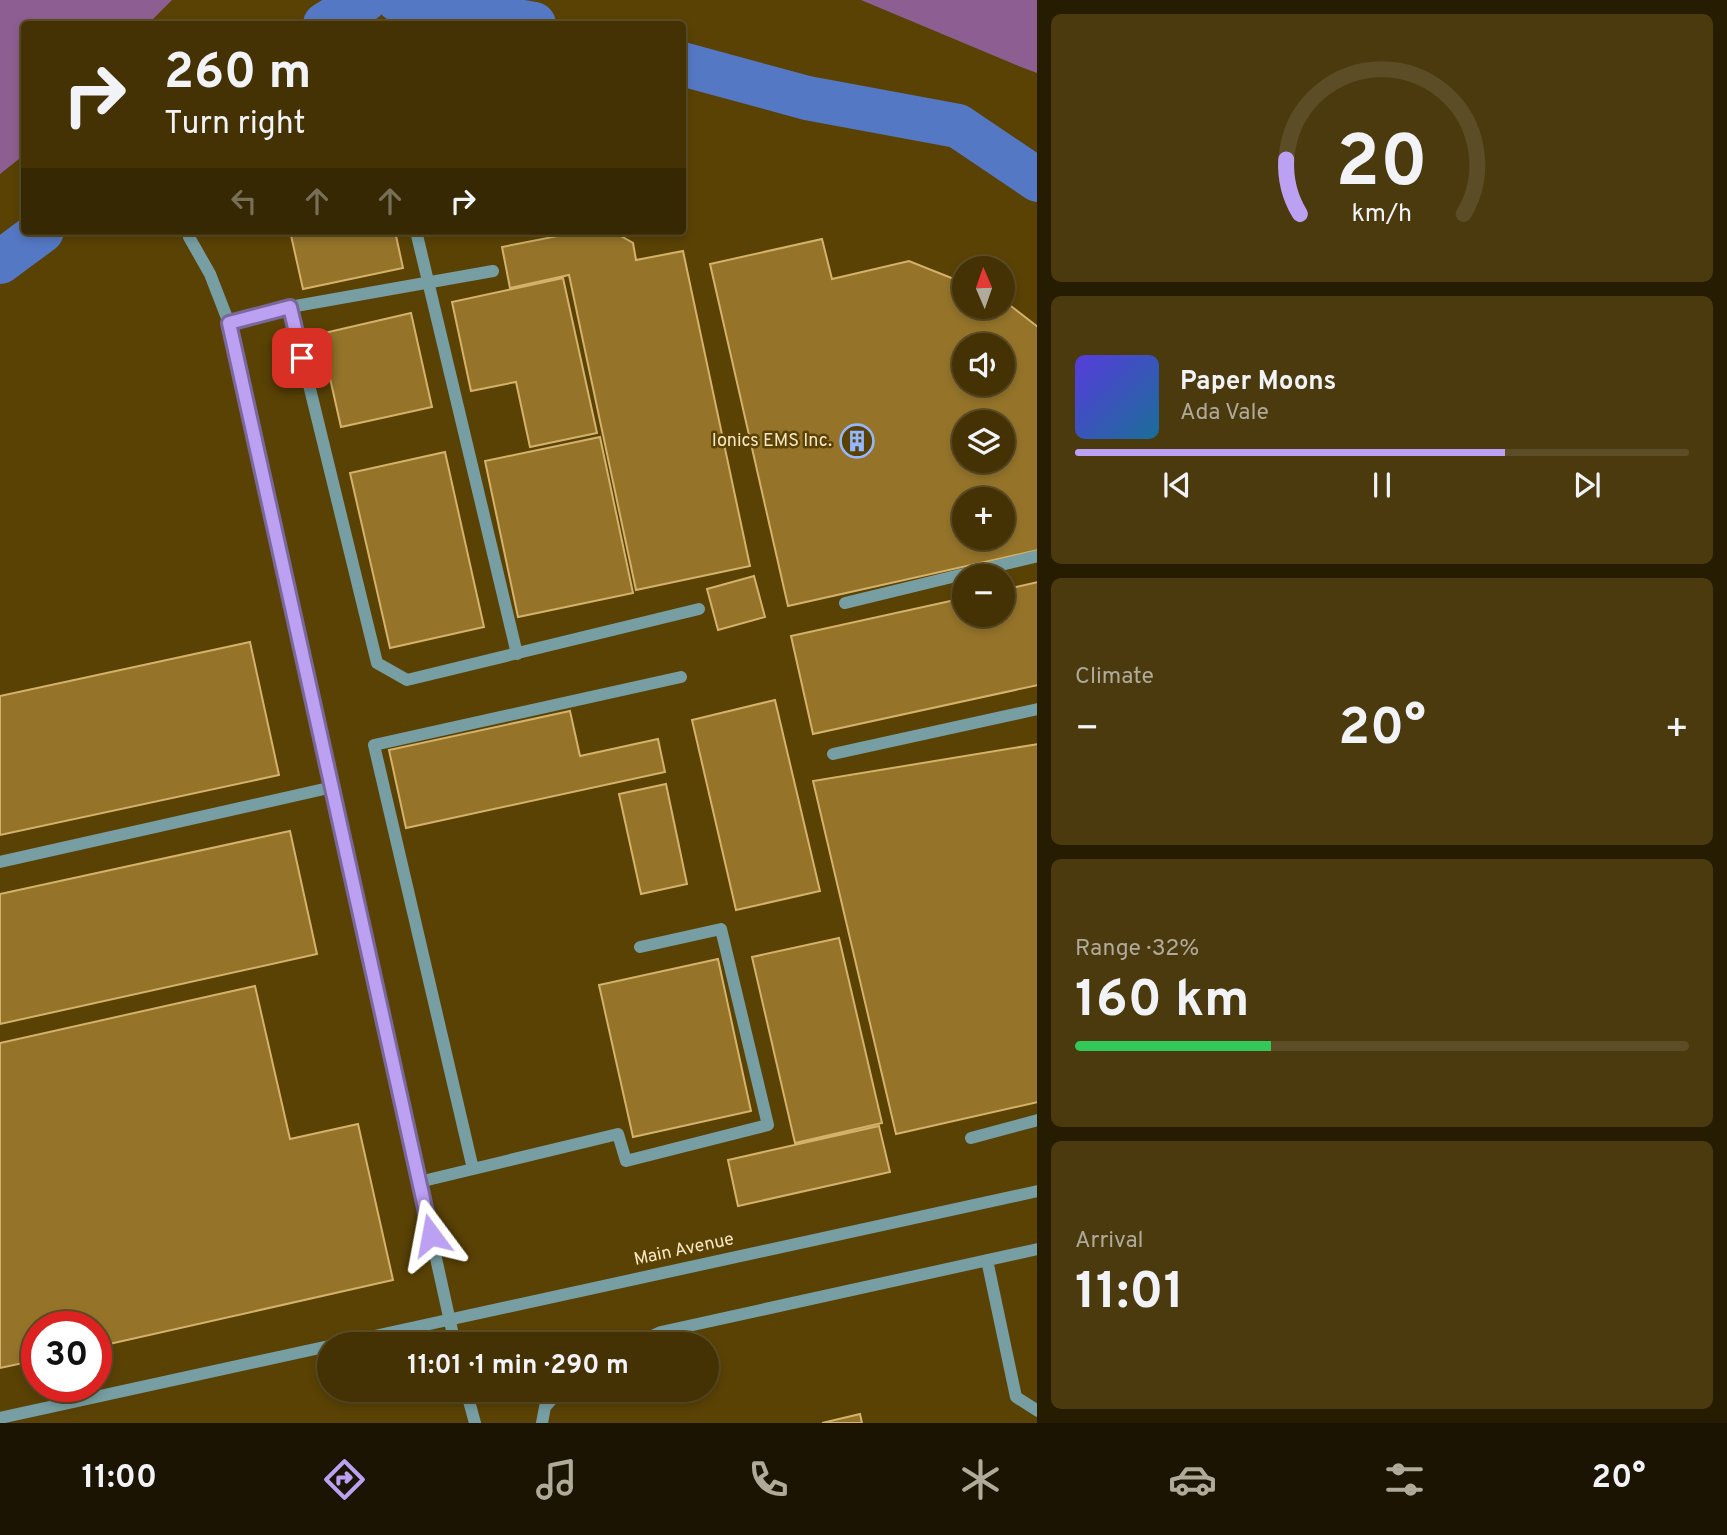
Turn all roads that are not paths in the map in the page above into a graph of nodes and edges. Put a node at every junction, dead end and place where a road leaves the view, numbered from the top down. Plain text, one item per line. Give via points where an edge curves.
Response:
1 (417, 235) edge
2 (188, 237) dead end
3 (493, 271) dead end
4 (428, 281) junction
5 (290, 307) junction
6 (229, 323) junction
7 (1037, 556) edge
8 (845, 603) dead end
9 (699, 609) dead end
10 (517, 654) junction
11 (681, 677) dead end
12 (1037, 709) edge
13 (833, 754) dead end
14 (333, 787) junction
15 (0, 862) edge
16 (639, 947) dead end
17 (1037, 1121) edge
18 (971, 1138) dead end
19 (473, 1169) junction
20 (419, 1182) junction
21 (1037, 1191) edge
22 (1037, 1249) edge
23 (987, 1260) junction
24 (449, 1320) junction
25 (394, 1332) edge
26 (452, 1332) edge
27 (661, 1332) edge
28 (317, 1349) edge
29 (469, 1402) edge
30 (549, 1402) edge
31 (1037, 1410) edge
32 (0, 1418) edge
33 (475, 1423) edge
34 (542, 1423) edge

1 - 4 street
2 - 6 street via 210,274
3 - 4 street
4 - 5 street
4 - 10 street
5 - 6 street
5 - 10 street via 377,663 407,680
6 - 14 street
7 - 8 street
9 - 10 street
11 - 19 street via 374,745
12 - 13 street
14 - 15 street
14 - 20 street
16 - 19 street via 721,929 768,1125 626,1161 618,1134
17 - 18 street
19 - 20 street
20 - 24 street
21 - 24 street, Main Avenue
22 - 23 street
23 - 27 street
23 - 31 street via 1016,1396
24 - 25 street, Main Avenue
24 - 26 street
28 - 32 street
29 - 33 street
30 - 34 street

